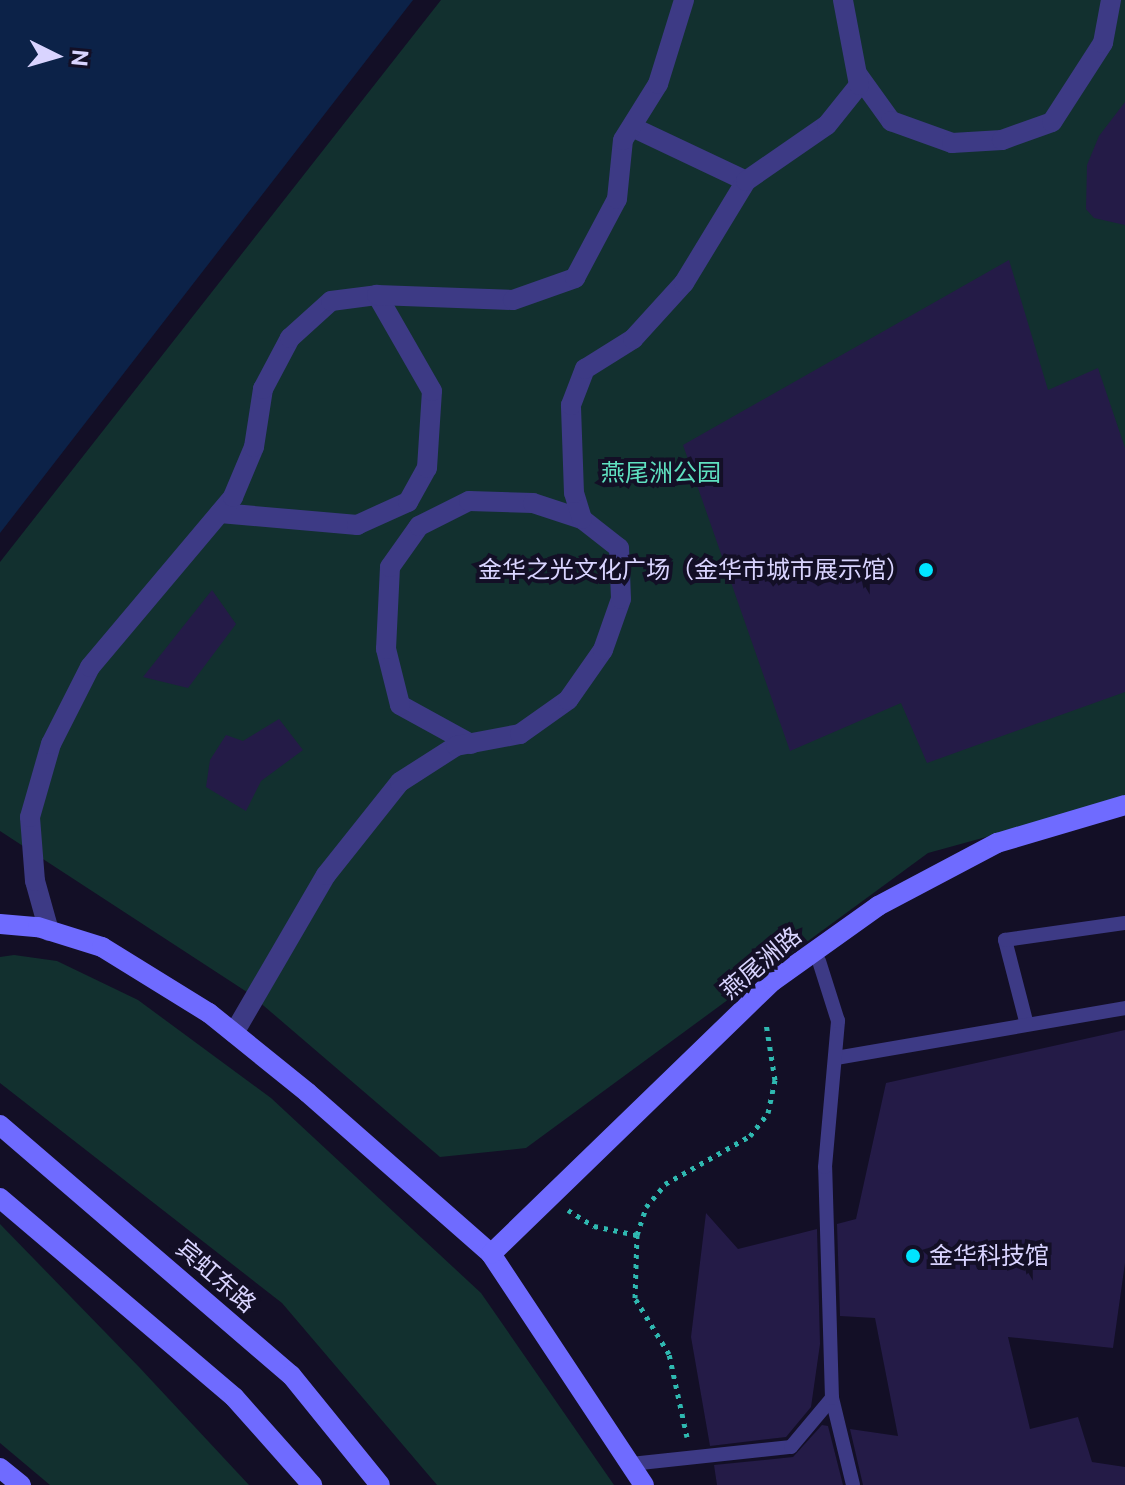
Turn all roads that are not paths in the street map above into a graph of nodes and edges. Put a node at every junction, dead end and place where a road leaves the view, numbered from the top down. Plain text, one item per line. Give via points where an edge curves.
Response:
1 (684, 0) edge
2 (843, 0) edge
3 (850, 0) edge
4 (1111, 0) edge
5 (859, 85) junction
6 (632, 127) junction
7 (746, 181) junction
8 (377, 295) junction
9 (220, 513) junction
10 (582, 519) junction
11 (471, 744) junction
12 (1125, 805) edge
13 (1125, 923) edge
14 (0, 924) edge
15 (49, 931) junction
16 (819, 961) dead end
17 (1125, 1008) edge
18 (1026, 1021) junction
19 (234, 1033) junction
20 (836, 1058) junction
21 (0, 1125) edge
22 (0, 1198) edge
23 (491, 1254) junction
24 (832, 1398) junction
25 (631, 1464) junction
26 (0, 1468) edge
27 (21, 1485) edge
28 (312, 1485) edge
29 (380, 1485) edge
30 (644, 1485) edge
31 (853, 1485) edge

1 - 6 street via 658,84
2 - 5 street
3 - 5 street
4 - 5 street via 1103,43 1052,122 1002,140 952,143 891,121
5 - 7 street via 827,125
6 - 7 street
6 - 8 street via 623,140 617,199 575,278 513,300
7 - 10 street via 684,283 633,339 585,369 571,405 574,493
8 - 9 street via 331,301 290,338 263,389 249,460
8 - 9 street via 432,391 427,468 408,502 357,525
9 - 15 street via 90,667 51,744 30,817 35,881
10 - 11 street via 619,548 621,599 603,650 568,700 532,725
10 - 11 street via 533,503 469,501 419,526 390,567 386,649 400,705
11 - 19 street via 456,746 400,782 360,827
12 - 23 street, 燕尾洲路 via 997,843 866,914 751,1003
13 - 18 lane via 1005,940
14 - 15 street
15 - 19 street via 102,947
16 - 20 lane via 838,1021
17 - 18 lane
18 - 20 lane
19 - 23 street
20 - 24 lane via 825,1167
21 - 29 street, 宾虹东路 via 291,1375
22 - 28 street via 234,1397
23 - 25 street
24 - 25 lane via 791,1447 690,1453
24 - 31 lane
25 - 30 street
26 - 27 street

